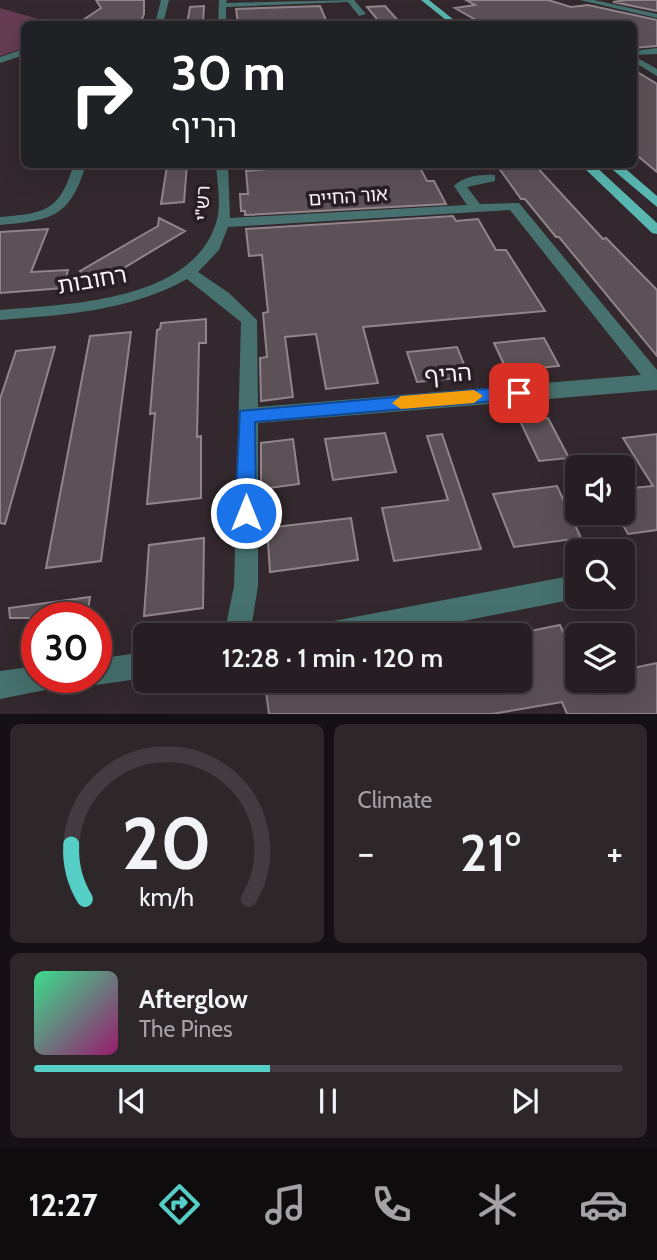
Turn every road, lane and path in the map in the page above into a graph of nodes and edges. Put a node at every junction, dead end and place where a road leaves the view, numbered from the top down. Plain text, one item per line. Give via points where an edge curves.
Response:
1 (165, 0) edge
2 (348, 0) edge
3 (414, 0) edge
4 (425, 0) edge
5 (584, 0) edge
6 (223, 3) edge
7 (362, 14) dead end
8 (657, 16) edge
9 (160, 21) edge
10 (222, 21) edge
11 (437, 21) edge
12 (451, 21) edge
13 (657, 51) edge
14 (21, 53) edge
15 (637, 53) edge
16 (657, 57) edge
17 (637, 59) edge
18 (0, 60) edge
19 (637, 61) edge
20 (657, 74) edge
21 (79, 168) edge
22 (222, 168) edge
23 (483, 168) edge
24 (590, 168) edge
25 (617, 168) edge
26 (657, 203) edge
27 (475, 207) junction
28 (0, 221) edge
29 (223, 223) junction
30 (657, 230) edge
31 (187, 272) junction
32 (0, 315) edge
33 (656, 382) edge
34 (246, 416) junction
35 (565, 589) edge
36 (239, 623) edge
37 (390, 623) edge
38 (133, 667) edge
39 (112, 670) edge
40 (21, 682) edge
41 (0, 685) edge

1 - 9 street
2 - 6 street
2 - 7 street
3 - 11 main road
4 - 12 main road
5 - 8 street
6 - 10 street
13 - 15 street
14 - 18 street
16 - 17 street
19 - 20 street
21 - 28 street via 67,202 57,210
22 - 29 street, רש"י
23 - 27 street via 491,178 460,186
24 - 30 main road
25 - 26 main road
27 - 29 street, אור החיים
27 - 33 street, אור החיים via 514,206
29 - 31 street, רש"י via 212,248
31 - 32 street, רחובות via 149,292 106,304
31 - 34 street via 249,320
33 - 34 street, הריף
34 - 36 street via 246,586
35 - 37 street
38 - 39 street
40 - 41 street

